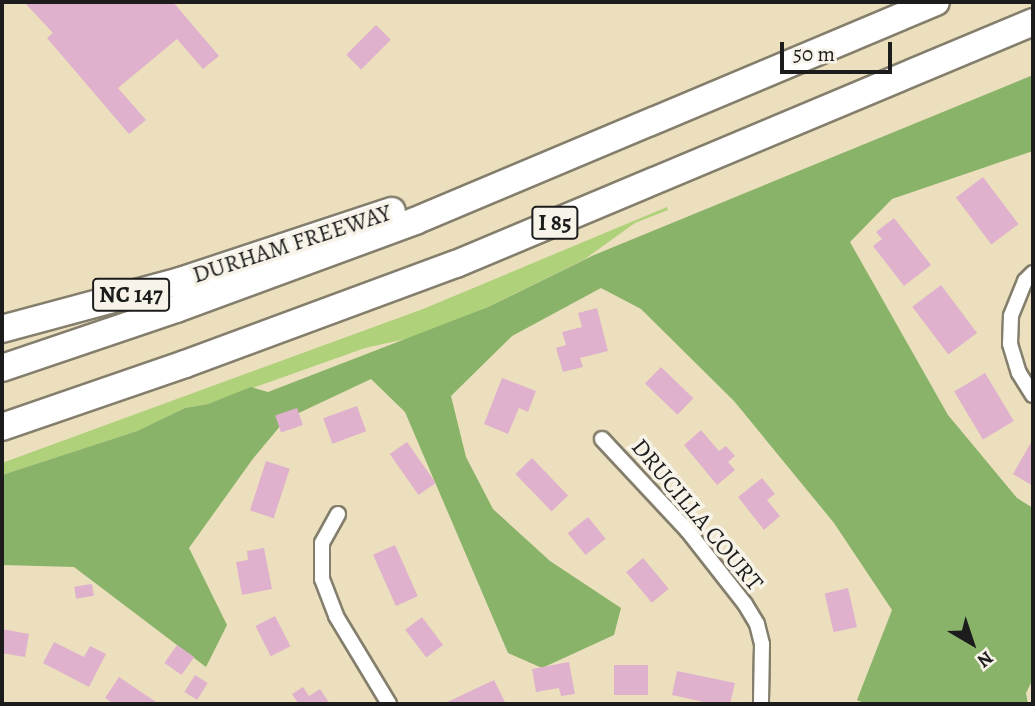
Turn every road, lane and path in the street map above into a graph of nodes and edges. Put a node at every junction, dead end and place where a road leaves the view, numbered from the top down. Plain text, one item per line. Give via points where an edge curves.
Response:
1 (936, 2) edge
2 (1033, 22) edge
3 (502, 185) junction
4 (1033, 273) edge
5 (2, 329) edge
6 (2, 368) edge
7 (1033, 395) edge
8 (2, 426) edge
9 (602, 439) dead end
10 (338, 514) dead end
11 (389, 704) edge
12 (761, 704) edge

1 - 3 highway, I 85
2 - 8 highway, I 85 via 456,264 185,365
3 - 5 highway, DURHAM FREEWAY / NC 147 via 439,196 193,277
3 - 6 highway, I 85 via 291,268
4 - 7 street via 1011,316 1010,344 1019,373
9 - 12 street, DRUCILLA COURT via 687,530 745,604 762,644
10 - 11 street via 321,543 322,579 336,616

